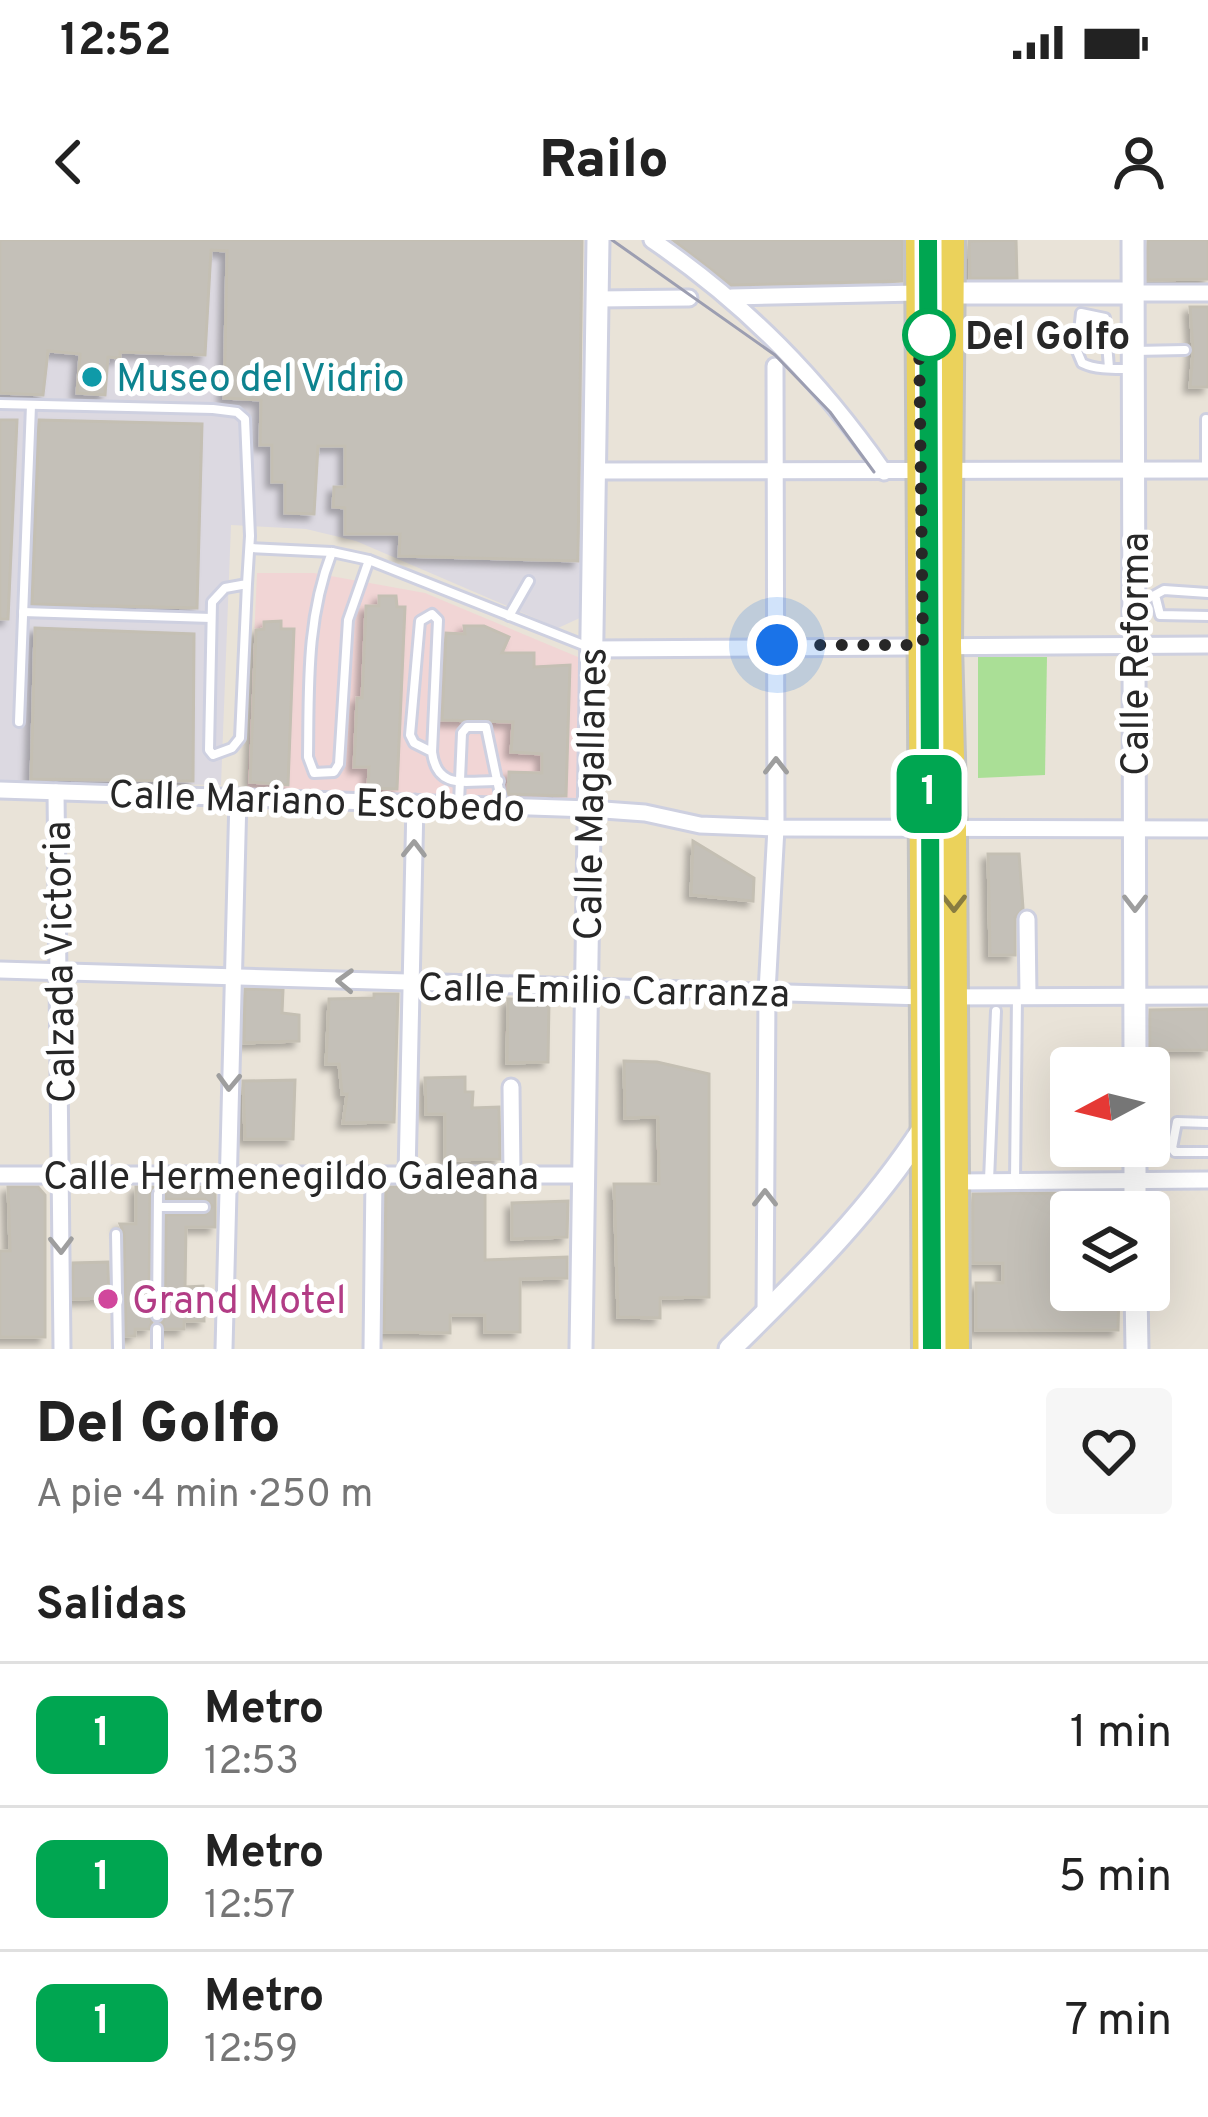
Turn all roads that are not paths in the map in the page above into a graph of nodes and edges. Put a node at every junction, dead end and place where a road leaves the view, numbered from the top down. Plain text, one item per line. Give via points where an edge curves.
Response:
1 (598, 240) edge
2 (652, 240) edge
3 (918, 240) edge
4 (952, 240) edge
5 (1133, 240) edge
6 (952, 292) junction
7 (918, 293) junction
8 (1133, 293) junction
9 (1208, 293) edge
10 (597, 298) junction
11 (689, 298) dead end
12 (732, 298) junction
13 (1185, 350) dead end
14 (1109, 355) junction
15 (1133, 359) junction
16 (775, 366) dead end
17 (1109, 368) junction
18 (0, 404) edge
19 (31, 406) junction
20 (1205, 419) edge
21 (1134, 470) junction
22 (1207, 470) edge
23 (594, 471) junction
24 (775, 471) junction
25 (884, 472) junction
26 (921, 472) junction
27 (951, 472) junction
28 (250, 548) junction
29 (332, 552) junction
30 (369, 560) junction
31 (529, 581) dead end
32 (247, 584) junction
33 (1208, 593) edge
34 (23, 612) junction
35 (509, 616) junction
36 (1208, 616) edge
37 (211, 619) junction
38 (777, 645) junction
39 (923, 645) junction
40 (949, 645) junction
41 (1134, 645) junction
42 (1208, 645) edge
43 (591, 649) junction
44 (19, 722) dead end
45 (432, 752) junction
46 (459, 780) junction
47 (500, 781) junction
48 (0, 790) edge
49 (56, 792) junction
50 (238, 797) junction
51 (415, 803) junction
52 (459, 805) junction
53 (502, 806) junction
54 (590, 809) junction
55 (776, 828) junction
56 (923, 829) junction
57 (1135, 829) junction
58 (1208, 829) edge
59 (954, 831) junction
60 (1027, 919) dead end
61 (0, 970) edge
62 (58, 972) junction
63 (231, 977) junction
64 (411, 984) junction
65 (586, 987) junction
66 (766, 992) junction
67 (954, 996) junction
68 (1023, 996) junction
69 (1136, 996) junction
70 (1208, 996) edge
71 (924, 997) junction
72 (996, 1011) dead end
73 (1135, 1047) edge
74 (511, 1088) dead end
75 (1208, 1124) edge
76 (925, 1128) junction
77 (1208, 1152) edge
78 (1135, 1167) edge
79 (0, 1175) edge
80 (60, 1175) junction
81 (512, 1175) junction
82 (583, 1175) junction
83 (226, 1176) junction
84 (374, 1176) junction
85 (407, 1176) junction
86 (890, 1180) junction
87 (1135, 1180) junction
88 (1208, 1180) edge
89 (1015, 1181) junction
90 (924, 1182) junction
91 (955, 1182) junction
92 (989, 1182) junction
93 (1135, 1191) edge
94 (158, 1195) dead end
95 (158, 1207) junction
96 (204, 1207) dead end
97 (116, 1234) dead end
98 (1136, 1311) edge
99 (764, 1315) junction
100 (157, 1316) dead end
101 (157, 1329) dead end
102 (62, 1349) edge
103 (118, 1349) edge
104 (157, 1349) edge
105 (224, 1349) edge
106 (372, 1349) edge
107 (581, 1349) edge
108 (730, 1349) edge
109 (925, 1349) edge
110 (956, 1349) edge
111 (1137, 1349) edge

1 - 10 street, Calle Magallanes
2 - 12 street
3 - 7 main road
4 - 6 main road
5 - 8 street, Calle Reforma
6 - 7 street
6 - 8 street
6 - 27 main road
7 - 12 street
7 - 26 main road
8 - 9 street
8 - 15 street, Calle Reforma
10 - 11 street
10 - 23 street, Calle Magallanes
12 - 25 street via 820,386
13 - 15 lane
14 - 15 lane
14 - 17 lane
14 - 17 lane via 1105,318 1081,314 1078,358
15 - 17 lane
15 - 21 street, Calle Reforma
16 - 24 street
18 - 19 lane
19 - 28 lane via 240,414 248,426
19 - 34 lane
20 - 22 lane
21 - 22 street
21 - 27 street
21 - 41 street, Calle Reforma
23 - 24 street
23 - 43 street, Calle Magallanes
24 - 25 street
24 - 38 street
25 - 26 street
26 - 27 street
26 - 39 main road
27 - 40 main road
28 - 29 lane
28 - 32 lane
29 - 30 lane
29 - 30 lane via 311,630 314,773 339,764 348,620
30 - 35 lane
31 - 35 lane
32 - 37 lane via 220,591
32 - 37 lane via 240,738 215,756
33 - 36 lane via 1155,595 1160,615
34 - 37 lane
34 - 44 lane
35 - 43 lane
38 - 39 street
38 - 43 street
55 -> 38 street
39 - 40 street
39 - 56 main road
40 - 41 street
40 - 59 main road
41 - 42 street
41 - 57 street, Calle Reforma
43 - 54 street, Calle Magallanes
45 - 45 lane via 438,620 432,614 420,621 410,735
45 - 46 lane via 436,773
46 - 47 lane
46 - 47 lane via 467,727 490,731
46 - 52 lane
47 - 53 lane
48 - 49 street, Calle Mariano Escobedo
49 - 50 street, Calle Mariano Escobedo
49 - 62 street, Calzada Victoria
50 - 51 street, Calle Mariano Escobedo
50 - 63 street
51 - 52 street, Calle Mariano Escobedo
64 -> 51 street
52 - 53 street, Calle Mariano Escobedo
53 - 54 street, Calle Mariano Escobedo
54 - 55 street, Calle Mariano Escobedo
54 - 65 street, Calle Magallanes
55 - 56 street, Calle Mariano Escobedo
55 - 66 street
56 - 59 street, Calle Mariano Escobedo
56 - 71 main road
57 - 58 street, Calle Mariano Escobedo
57 - 59 street, Calle Mariano Escobedo
57 -> 69 street, Calle Reforma
59 -> 67 main road
60 - 68 street
61 - 62 street, Calle Emilio Carranza
62 - 63 street, Calle Emilio Carranza
62 - 80 street, Calzada Victoria
64 -> 63 street, Calle Emilio Carranza
63 -> 83 street
64 - 65 street, Calle Emilio Carranza
64 - 85 street
65 - 66 street, Calle Emilio Carranza
65 - 82 street, Calle Magallanes
66 - 71 street, Calle Emilio Carranza
99 -> 66 street
67 - 68 street, Calle Emilio Carranza
67 - 71 street, Calle Emilio Carranza
67 - 91 main road
68 - 69 street, Calle Emilio Carranza
68 - 89 lane
69 - 70 street, Calle Emilio Carranza
69 - 73 street, Calle Reforma
71 - 76 main road
72 - 92 lane
74 - 81 street
75 - 77 lane via 1177,1122 1172,1148
76 - 86 street
76 - 90 main road
78 - 87 street
79 - 80 street, Calle Hermenegildo Galeana
80 - 83 street, Calle Hermenegildo Galeana
80 -> 102 street, Calzada Victoria
81 - 82 street, Calle Hermenegildo Galeana
81 - 85 street, Calle Hermenegildo Galeana
82 - 107 street, Calle Magallanes
83 - 84 street, Calle Hermenegildo Galeana
83 - 105 street
84 - 85 street, Calle Hermenegildo Galeana
84 - 106 street
86 - 90 street
86 - 99 street
87 - 88 street
87 - 89 street
87 - 93 street
89 - 92 street
90 - 91 street
90 - 109 main road
91 - 92 street
91 - 110 main road
94 - 95 lane
95 - 96 lane
95 - 100 lane
97 - 103 lane
98 - 111 street
99 - 108 street
101 - 104 lane

